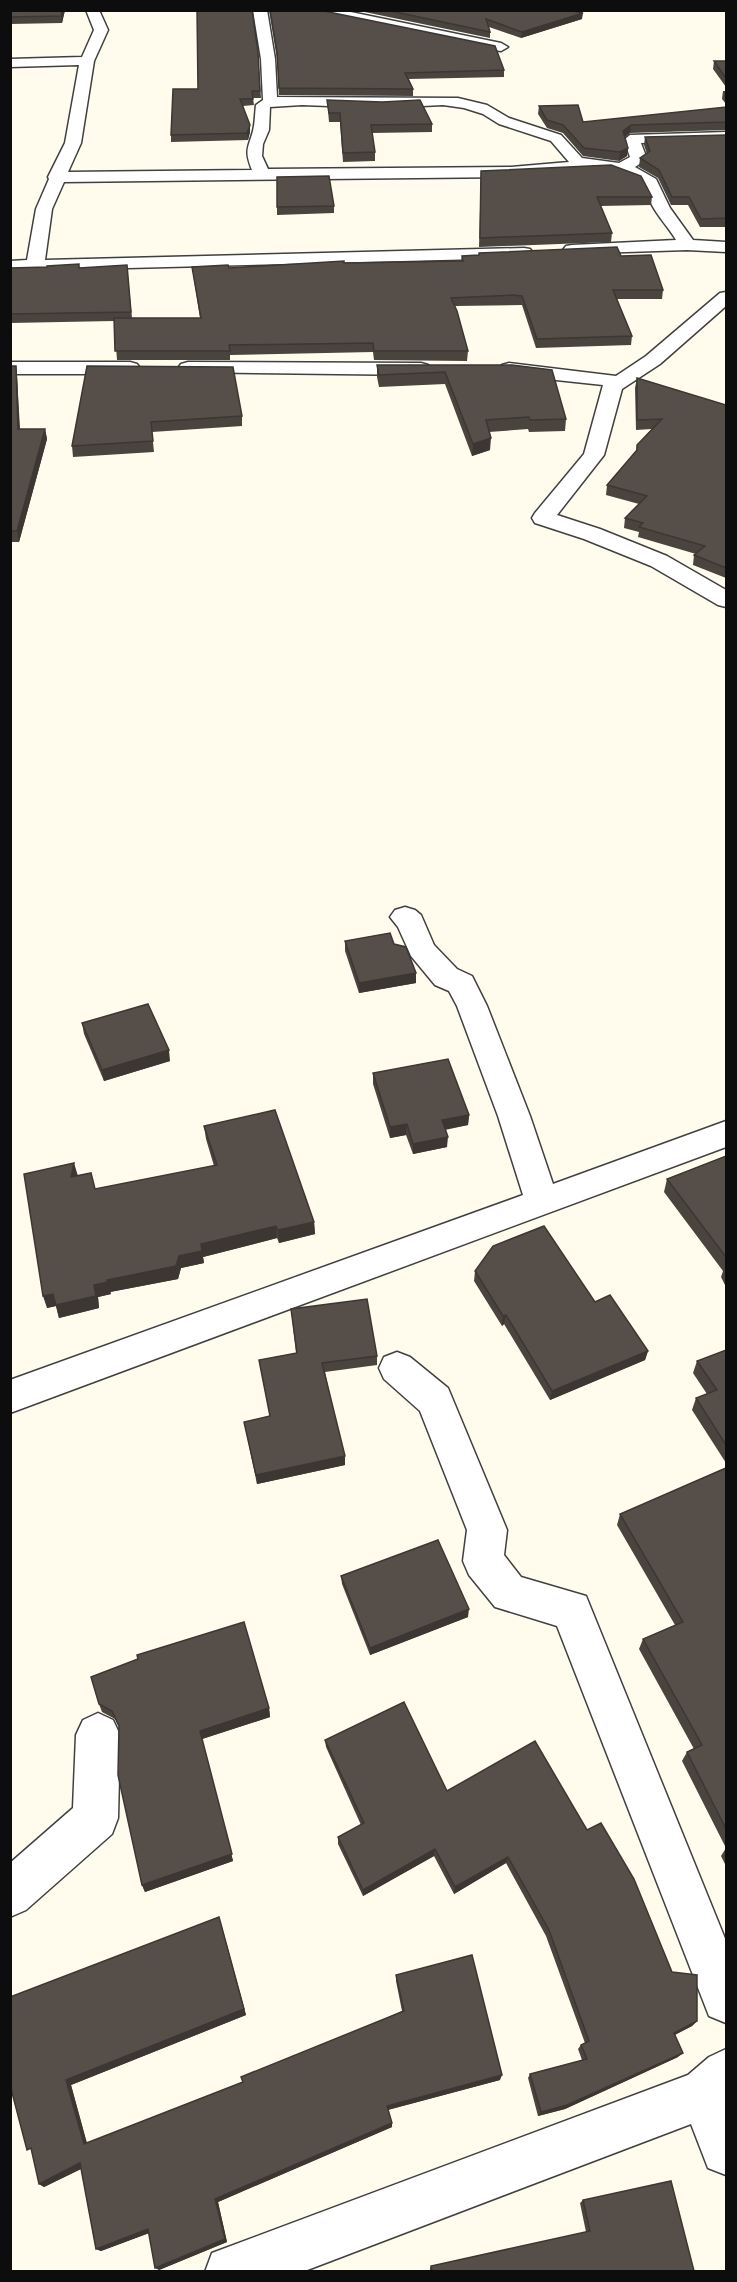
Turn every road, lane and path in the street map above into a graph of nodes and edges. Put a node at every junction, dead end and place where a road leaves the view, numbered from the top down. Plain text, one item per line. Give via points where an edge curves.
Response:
1 (92, 10) edge
2 (260, 10) edge
3 (316, 10) edge
4 (501, 47) dead end
5 (87, 61) junction
6 (10, 63) edge
7 (270, 102) junction
8 (726, 136) edge
9 (597, 165) junction
10 (622, 168) junction
11 (60, 171) junction
12 (262, 174) junction
13 (687, 245) junction
14 (726, 247) edge
15 (35, 265) junction
16 (10, 266) edge
17 (726, 297) edge
18 (10, 368) edge
19 (440, 369) edge
20 (487, 369) edge
21 (614, 386) junction
22 (726, 600) edge
23 (405, 917) dead end
24 (726, 1134) edge
25 (542, 1202) junction
26 (397, 1368) dead end
27 (10, 1397) edge
28 (98, 1735) dead end
29 (10, 1894) edge
30 (726, 1999) edge
31 (715, 2084) edge
32 (726, 2150) edge
33 (231, 2271) edge

1 - 5 street via 101,30
2 - 7 street
3 - 4 street
5 - 6 street
5 - 11 street via 73,143
7 - 9 street via 304,99 457,102 556,138 577,162
7 - 12 street via 263,105 261,130 255,144 254,156
8 - 10 street via 635,138 632,140 639,159
9 - 10 street
9 - 12 street via 514,172
10 - 13 street via 656,187 661,206
11 - 12 street via 97,176
11 - 15 street via 44,209
13 - 14 street
13 - 15 street
15 - 16 street
17 - 21 street via 653,360
18 - 19 street
20 - 21 street via 609,380
21 - 22 street via 594,455 543,518 659,561
23 - 25 street via 411,922 421,949 446,977 461,984 472,1006
24 - 25 street
25 - 27 street
26 - 30 street via 435,1400 487,1530 483,1561 509,1593 571,1610
28 - 29 street via 96,1818
31 - 32 street
31 - 33 street

